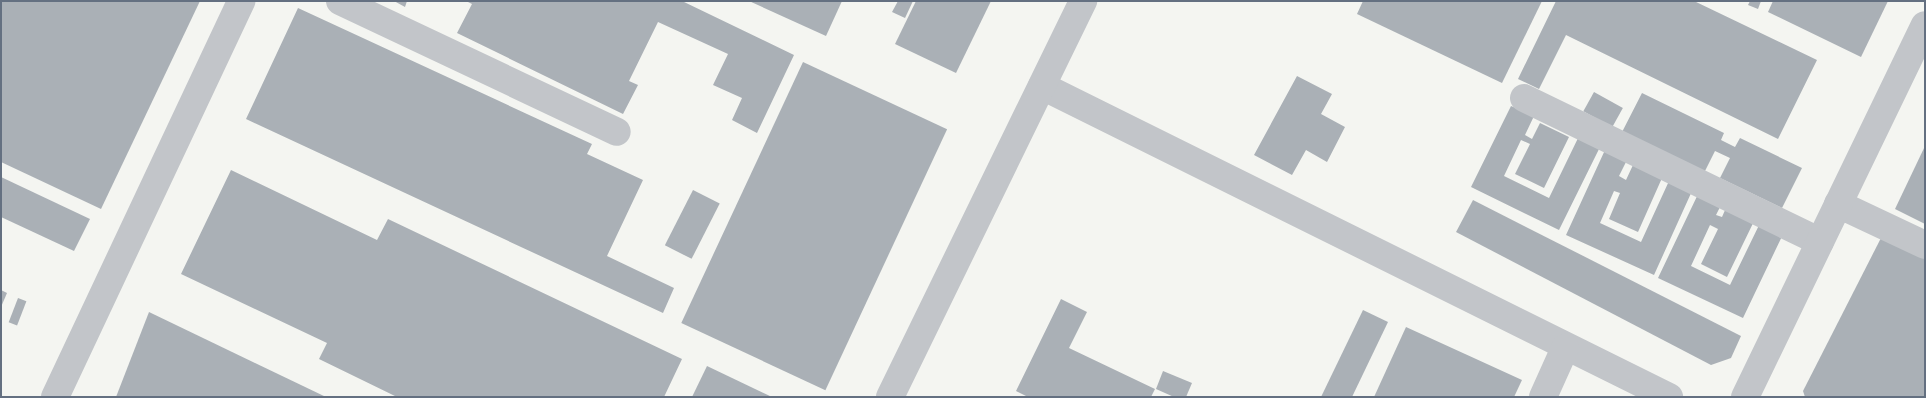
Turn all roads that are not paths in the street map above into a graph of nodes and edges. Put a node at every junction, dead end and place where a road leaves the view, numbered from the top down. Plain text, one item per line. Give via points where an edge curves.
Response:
1 (241, 1) edge
2 (340, 1) edge
3 (1083, 1) edge
4 (1925, 25) edge
5 (1042, 86) junction
6 (1524, 98) dead end
7 (617, 132) dead end
8 (1838, 204) junction
9 (1820, 242) junction
10 (1925, 245) edge
11 (1565, 348) junction
12 (54, 397) edge
13 (890, 397) edge
14 (1543, 397) edge
15 (1669, 397) edge
16 (1745, 397) edge

1 - 12 street
2 - 7 street
3 - 5 street
4 - 8 street
5 - 11 street
5 - 13 street
6 - 9 street
8 - 9 street
8 - 10 street
9 - 16 street
11 - 14 street
11 - 15 street

